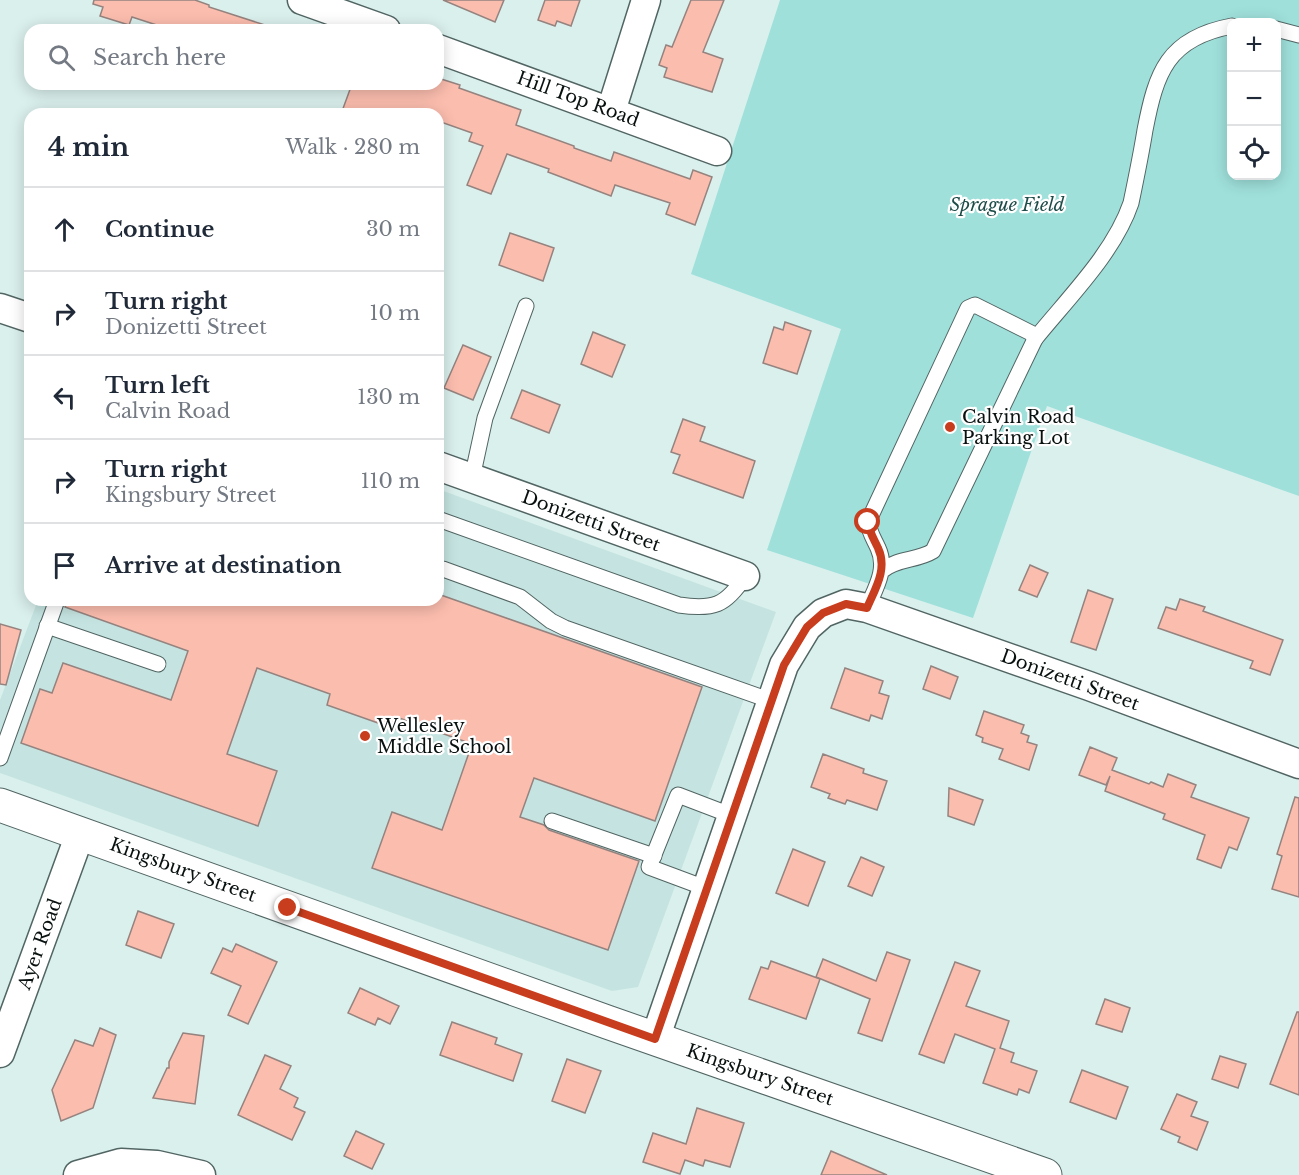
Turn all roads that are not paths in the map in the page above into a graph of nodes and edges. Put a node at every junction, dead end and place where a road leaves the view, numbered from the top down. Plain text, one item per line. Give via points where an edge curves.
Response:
1 (302, 0) edge
2 (646, 0) edge
3 (369, 24) edge
4 (1227, 27) edge
5 (1281, 30) edge
6 (1299, 35) edge
7 (444, 51) edge
8 (611, 111) junction
9 (717, 151) dead end
10 (526, 306) dead end
11 (0, 308) edge
12 (24, 316) edge
13 (1035, 339) junction
14 (444, 468) edge
15 (472, 478) junction
16 (444, 521) edge
17 (444, 569) edge
18 (883, 570) junction
19 (745, 576) joint
20 (55, 606) edge
21 (853, 607) junction
22 (47, 626) junction
23 (158, 664) dead end
24 (772, 701) junction
25 (0, 758) edge
26 (1299, 764) edge
27 (0, 805) edge
28 (733, 816) junction
29 (552, 821) dead end
30 (80, 834) junction
31 (654, 856) junction
32 (708, 889) junction
33 (655, 1039) junction
34 (0, 1053) edge
35 (78, 1175) edge
36 (201, 1175) edge
37 (1045, 1175) edge

1 - 3 street
2 - 8 street
4 - 13 lane via 1203,33 1174,53 1164,66 1152,94 1127,216 1091,270
5 - 6 lane
7 - 8 street, Hill Top Road
8 - 9 street, Hill Top Road
10 - 15 lane via 485,418
11 - 12 street
13 - 18 lane via 933,551 915,559 896,561
13 - 18 lane via 1031,333 975,305 968,308 868,522
14 - 15 street, Donizetti Street
15 - 19 street, Donizetti Street
16 - 19 lane via 679,606 701,608 718,604 731,596
17 - 24 lane via 520,597 565,628
18 - 21 lane
20 - 22 lane
21 - 24 street via 823,613 807,627 784,665
21 - 26 street, Donizetti Street via 1089,686
22 - 23 lane
22 - 25 lane
24 - 28 street
27 - 30 main road, Kingsbury Street
28 - 31 lane via 678,795
28 - 32 street
29 - 31 lane
30 - 33 main road, Kingsbury Street
30 - 34 street, Ayer Road
31 - 32 lane via 650,867
32 - 33 street
33 - 37 main road, Kingsbury Street
35 - 36 street via 121,1163 157,1165

